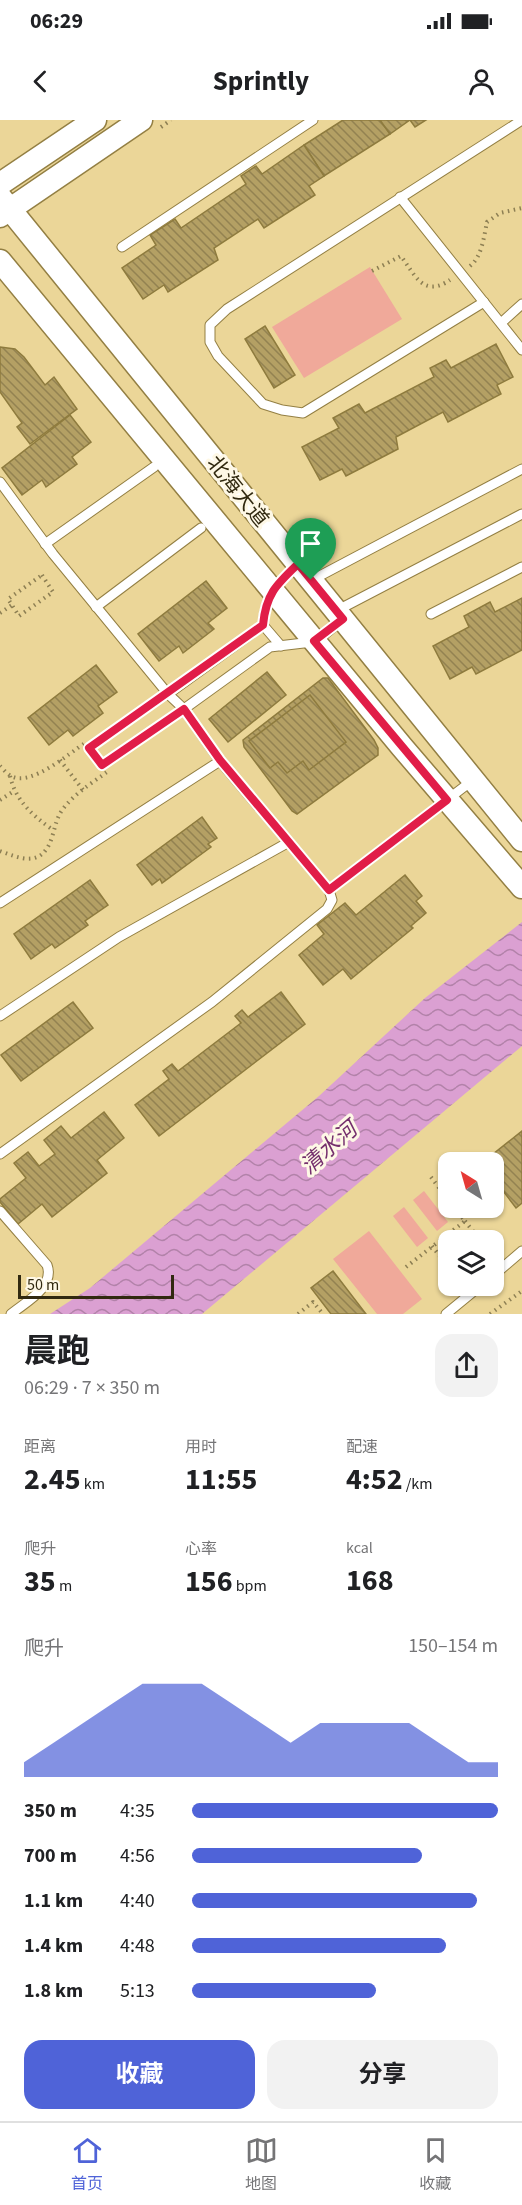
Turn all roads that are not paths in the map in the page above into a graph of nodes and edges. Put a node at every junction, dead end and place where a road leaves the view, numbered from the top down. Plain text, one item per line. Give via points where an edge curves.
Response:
1 (95, 120) edge
2 (141, 120) edge
3 (313, 120) edge
4 (522, 120) edge
5 (0, 184) edge
6 (400, 197) junction
7 (3, 208) edge
8 (122, 247) dead end
9 (0, 261) edge
10 (484, 302) junction
11 (522, 304) edge
12 (501, 323) junction
13 (522, 350) edge
14 (154, 467) dead end
15 (522, 469) edge
16 (0, 482) edge
17 (522, 514) edge
18 (201, 528) dead end
19 (45, 544) junction
20 (522, 567) edge
21 (304, 572) junction
22 (272, 590) junction
23 (96, 607) junction
24 (339, 615) junction
25 (431, 615) dead end
26 (263, 625) junction
27 (314, 641) junction
28 (281, 646) junction
29 (168, 694) junction
30 (184, 709) junction
31 (220, 760) junction
32 (473, 780) junction
33 (447, 800) junction
34 (522, 840) edge
35 (289, 842) junction
36 (522, 887) edge
37 (329, 890) junction
38 (0, 903) edge
39 (0, 1016) edge
40 (0, 1154) edge
41 (0, 1210) edge
42 (522, 1251) edge
43 (504, 1266) edge
44 (468, 1296) edge
45 (11, 1314) edge
46 (446, 1314) edge

1 - 5 street
2 - 7 street
3 - 8 lane
4 - 6 lane
6 - 10 lane
6 - 10 lane via 227,309 210,325 210,342 218,356 263,404 303,413
7 - 21 street, 北海大道
9 - 22 street, 北海大道
10 - 12 lane
11 - 12 lane
12 - 13 lane
14 - 19 lane
15 - 21 lane
16 - 19 lane
17 - 24 lane
18 - 23 lane
19 - 23 lane
20 - 25 lane
21 - 22 lane
21 - 24 street, 北海大道
22 - 26 lane
22 - 27 street, 北海大道
23 - 29 lane
24 - 27 lane
24 - 32 street, 北海大道
26 - 28 lane
26 - 29 lane
27 - 28 lane
27 - 33 street, 北海大道
28 - 30 lane via 270,648
29 - 30 lane
30 - 31 lane
31 - 35 lane
31 - 38 lane
32 - 33 lane
32 - 34 street, 北海大道
33 - 36 street, 北海大道
33 - 37 lane
35 - 37 lane
35 - 39 lane via 120,937
37 - 40 lane via 332,900 327,909 212,1002
41 - 45 lane via 49,1271 47,1282
42 - 43 lane
44 - 46 lane

